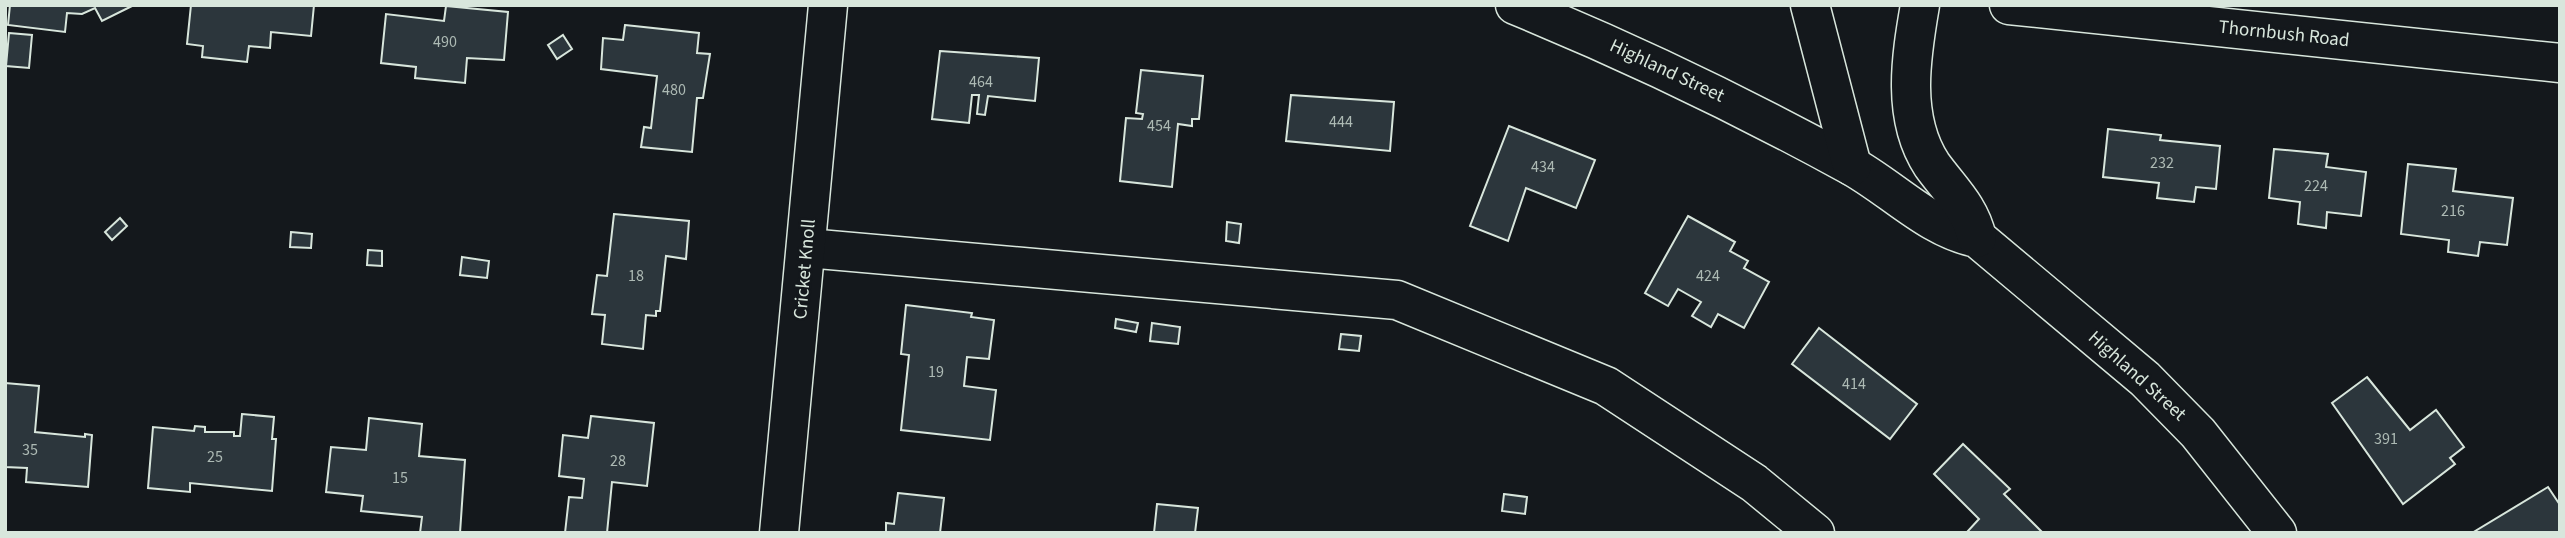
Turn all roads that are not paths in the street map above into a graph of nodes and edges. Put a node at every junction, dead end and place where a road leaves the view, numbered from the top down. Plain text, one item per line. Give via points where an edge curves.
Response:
1 (828, 5) edge
2 (1515, 5) edge
3 (1810, 5) edge
4 (1920, 5) edge
5 (2009, 5) edge
6 (2560, 63) edge
7 (1852, 166) junction
8 (1977, 238) junction
9 (807, 248) junction
10 (779, 533) edge
11 (1815, 533) edge
12 (2277, 533) edge

1 - 9 street, Cricket Knoll
2 - 7 street, Highland Street via 1731,101
3 - 7 street
4 - 8 street, Highland Street via 1911,96 1920,141 1932,165 1969,212
5 - 6 street, Thornbush Road
7 - 8 street, Highland Street via 1952,231
8 - 12 street, Highland Street via 2145,379 2198,433
9 - 10 street, Cricket Knoll
9 - 11 street via 1397,300 1606,386 1754,483

